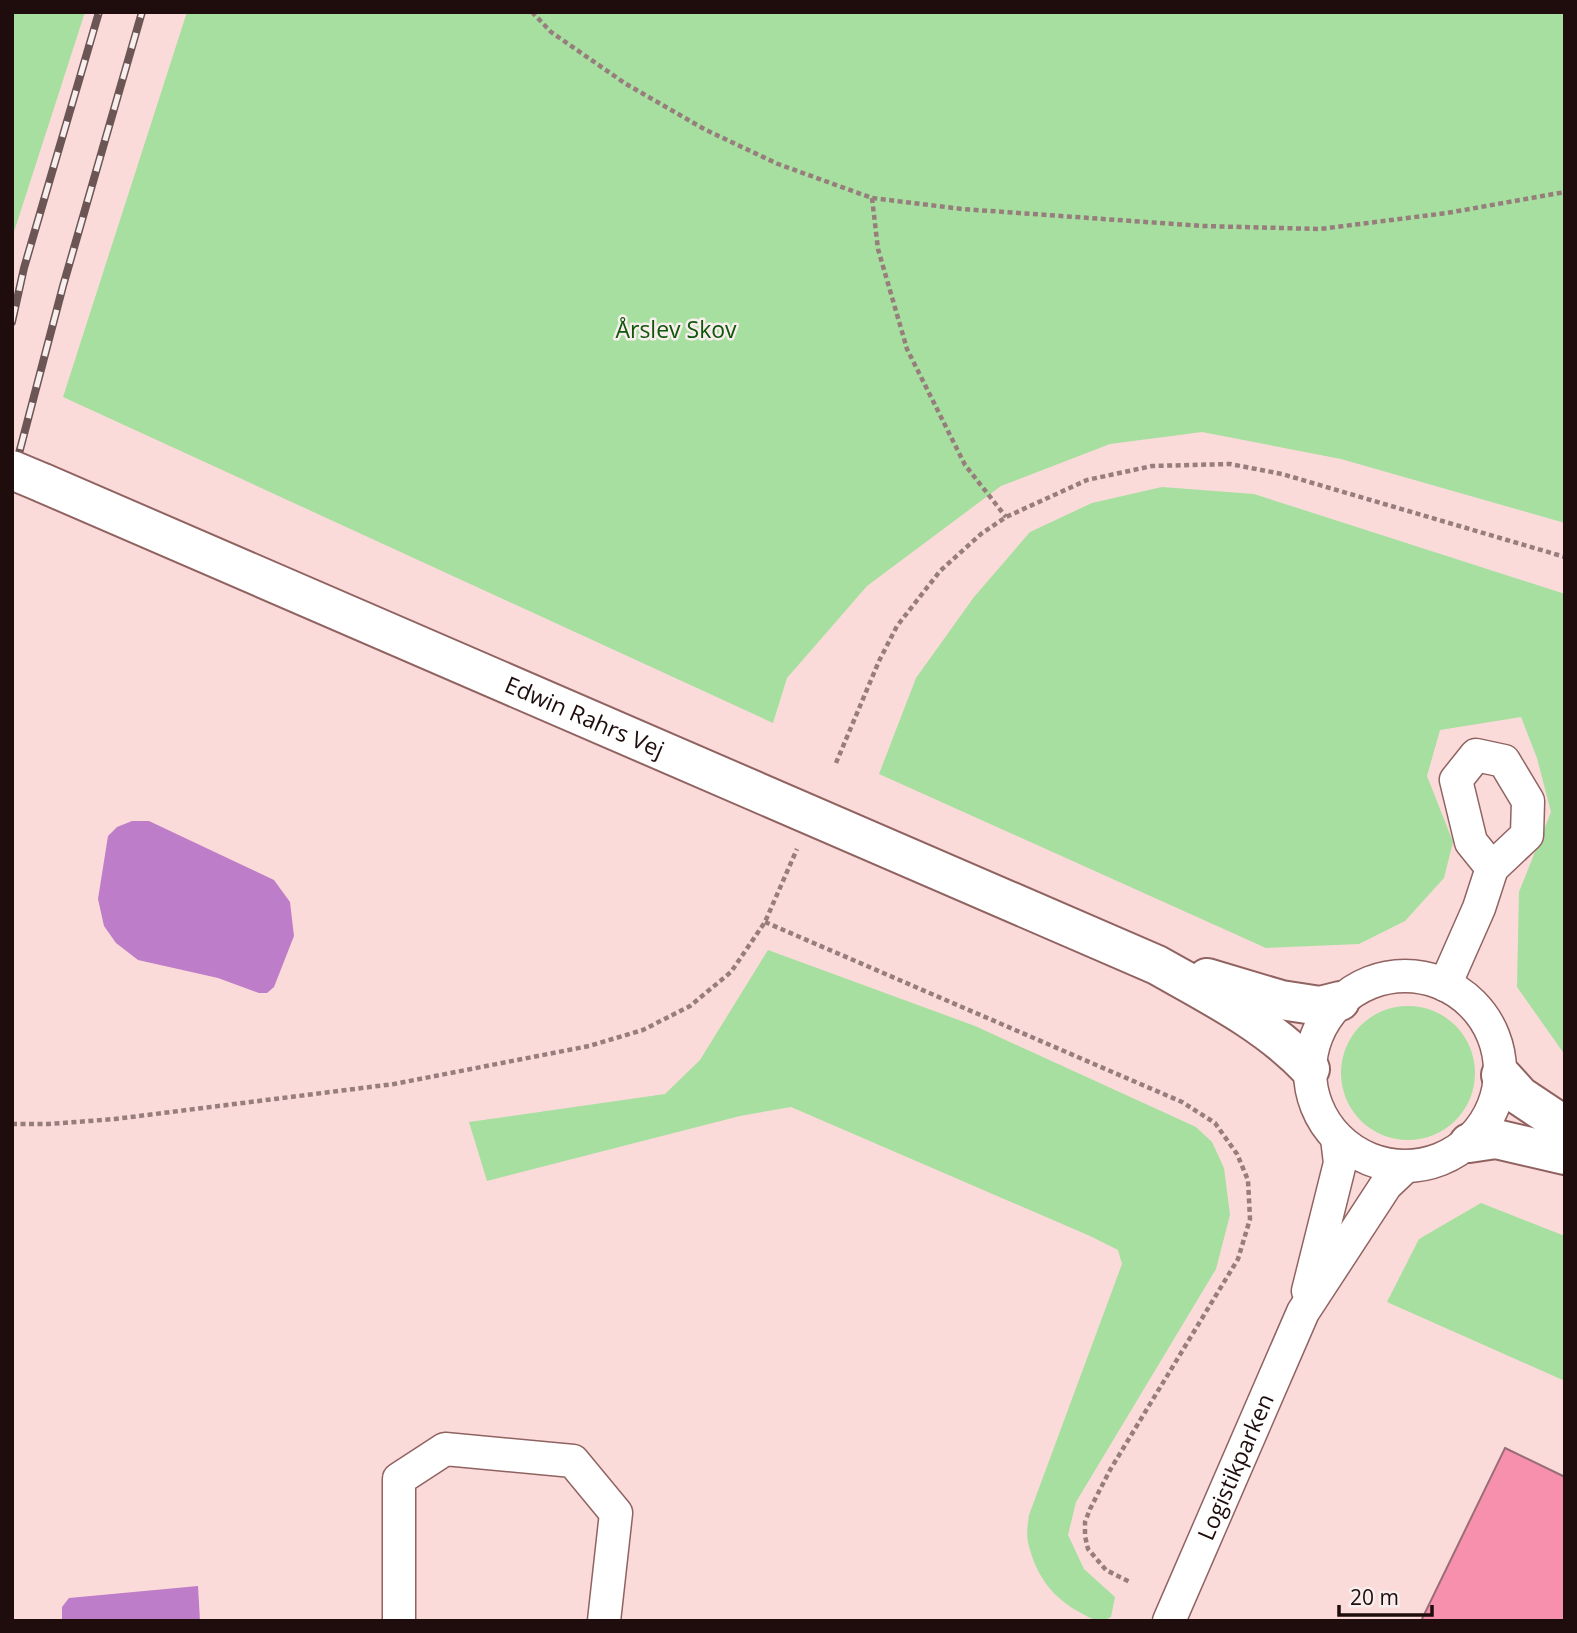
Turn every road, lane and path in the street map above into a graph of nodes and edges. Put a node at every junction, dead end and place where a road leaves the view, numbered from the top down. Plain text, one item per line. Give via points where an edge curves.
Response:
1 (532, 12) edge
2 (1565, 192) edge
3 (872, 198) junction
4 (27, 476) edge
5 (1006, 517) junction
6 (1565, 557) edge
7 (836, 763) dead end
8 (797, 849) dead end
9 (1492, 868) dead end
10 (765, 922) junction
11 (1157, 965) junction
12 (1445, 985) junction
13 (1340, 1001) junction
14 (1310, 1069) junction
15 (1501, 1075) junction
16 (12, 1125) edge
17 (1565, 1126) edge
18 (1337, 1138) junction
19 (1469, 1143) junction
20 (1565, 1155) edge
21 (1405, 1167) junction
22 (1303, 1312) junction
23 (1130, 1583) dead end
24 (399, 1621) edge
25 (604, 1621) edge
26 (1169, 1621) edge

1 - 3 path via 551,32 626,84 706,130 778,164
2 - 3 path via 1320,229 1203,226
3 - 5 path via 878,249 907,349 965,464
4 - 11 highway, Edwin Rahrs Vej
5 - 6 path via 1087,480 1152,466 1230,464 1282,474
5 - 7 path via 940,571 897,626
8 - 10 path
9 - 12 street
10 - 16 path via 730,972 690,1006 643,1030 590,1046 394,1084 115,1119
10 - 23 path via 1182,1102 1215,1123 1237,1154 1248,1180 1250,1219 1238,1259 1110,1470 1085,1522 1088,1549 1096,1561
11 - 13 highway via 1281,1000 1320,1006
11 - 14 highway via 1238,1011
12 - 13 street via 1414,976 1390,977 1367,984
12 - 15 street via 1475,1006 1487,1021 1500,1056
13 - 14 street via 1318,1032
14 - 18 street via 1317,1106
15 - 17 highway via 1520,1096
15 - 19 street via 1492,1112
18 - 21 street via 1380,1164
18 - 22 street, Logistikparken via 1340,1163
19 - 20 highway via 1496,1139
19 - 21 street via 1429,1164
21 - 22 street, Logistikparken via 1385,1185
22 - 26 street, Logistikparken
24 - 25 street via 399,1479 445,1449 573,1461 615,1513

